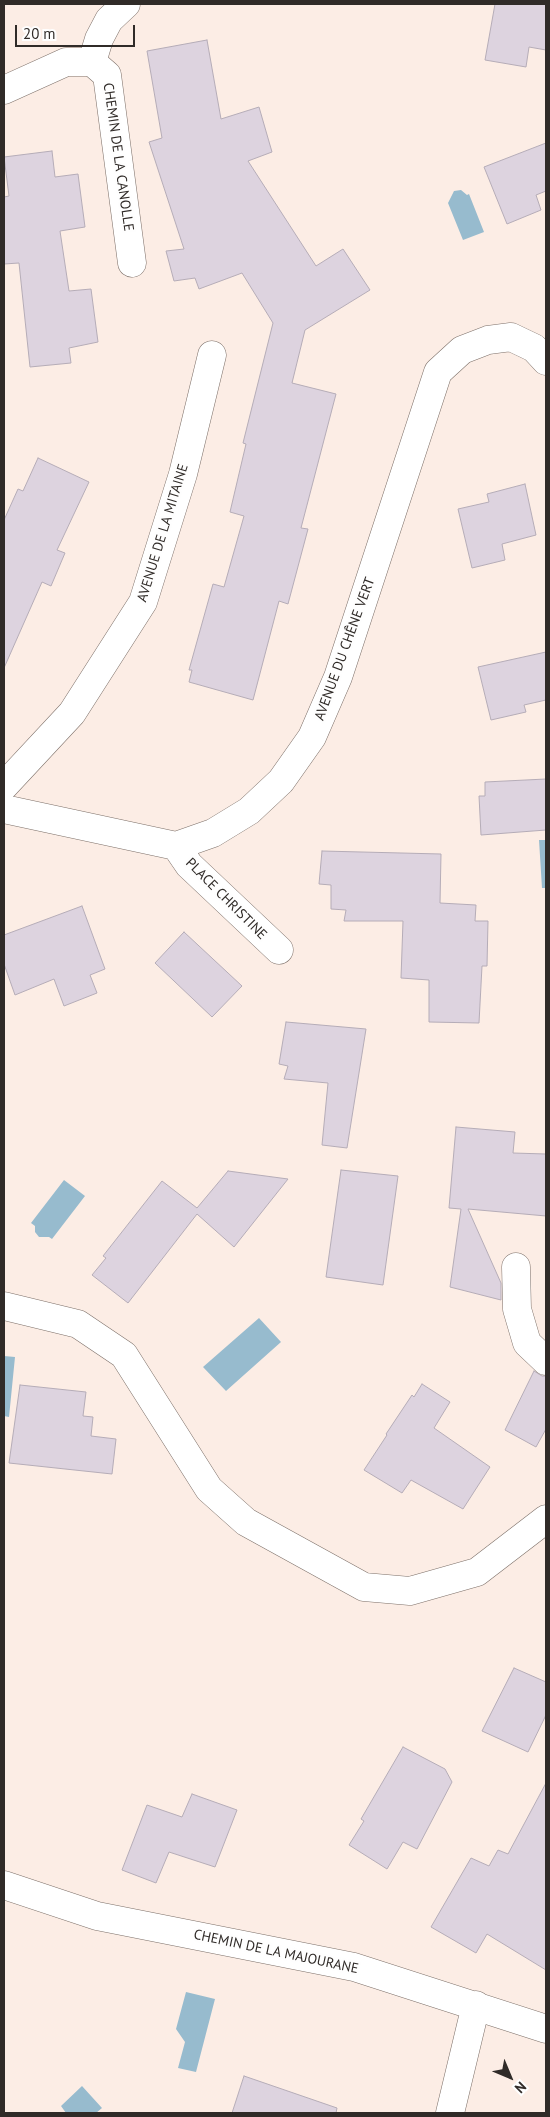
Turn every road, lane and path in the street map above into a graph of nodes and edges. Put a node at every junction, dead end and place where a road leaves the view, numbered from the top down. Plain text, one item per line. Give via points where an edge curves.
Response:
1 (126, 4) edge
2 (92, 62) junction
3 (4, 90) edge
4 (132, 263) dead end
5 (212, 355) dead end
6 (546, 361) edge
7 (4, 786) edge
8 (4, 808) edge
9 (176, 846) junction
10 (278, 950) dead end
11 (516, 1267) dead end
12 (4, 1306) edge
13 (546, 1361) edge
14 (546, 1519) edge
15 (4, 1885) edge
16 (476, 2005) junction
17 (546, 2030) edge
18 (450, 2113) edge

1 - 2 street via 109,20
2 - 3 street via 66,62
2 - 4 street, CHEMIN DE LA CANOLLE via 107,75
5 - 7 street, AVENUE DE LA MITAINE via 183,474 144,602 72,713
6 - 9 street, AVENUE DU CHÊNE VERT via 534,348 510,337 488,340 462,350 438,372 338,677 312,737 281,780 249,811 213,833
8 - 9 street
9 - 10 street, PLACE CHRISTINE via 189,864
11 - 13 street via 517,1309 527,1343
12 - 14 street via 78,1324 124,1355 209,1489 246,1522 364,1587 410,1592 476,1572
15 - 16 street, CHEMIN DE LA MAJOURANE via 97,1916 354,1967
16 - 17 street, CHEMIN DE LA MAJOURANE
16 - 18 street

